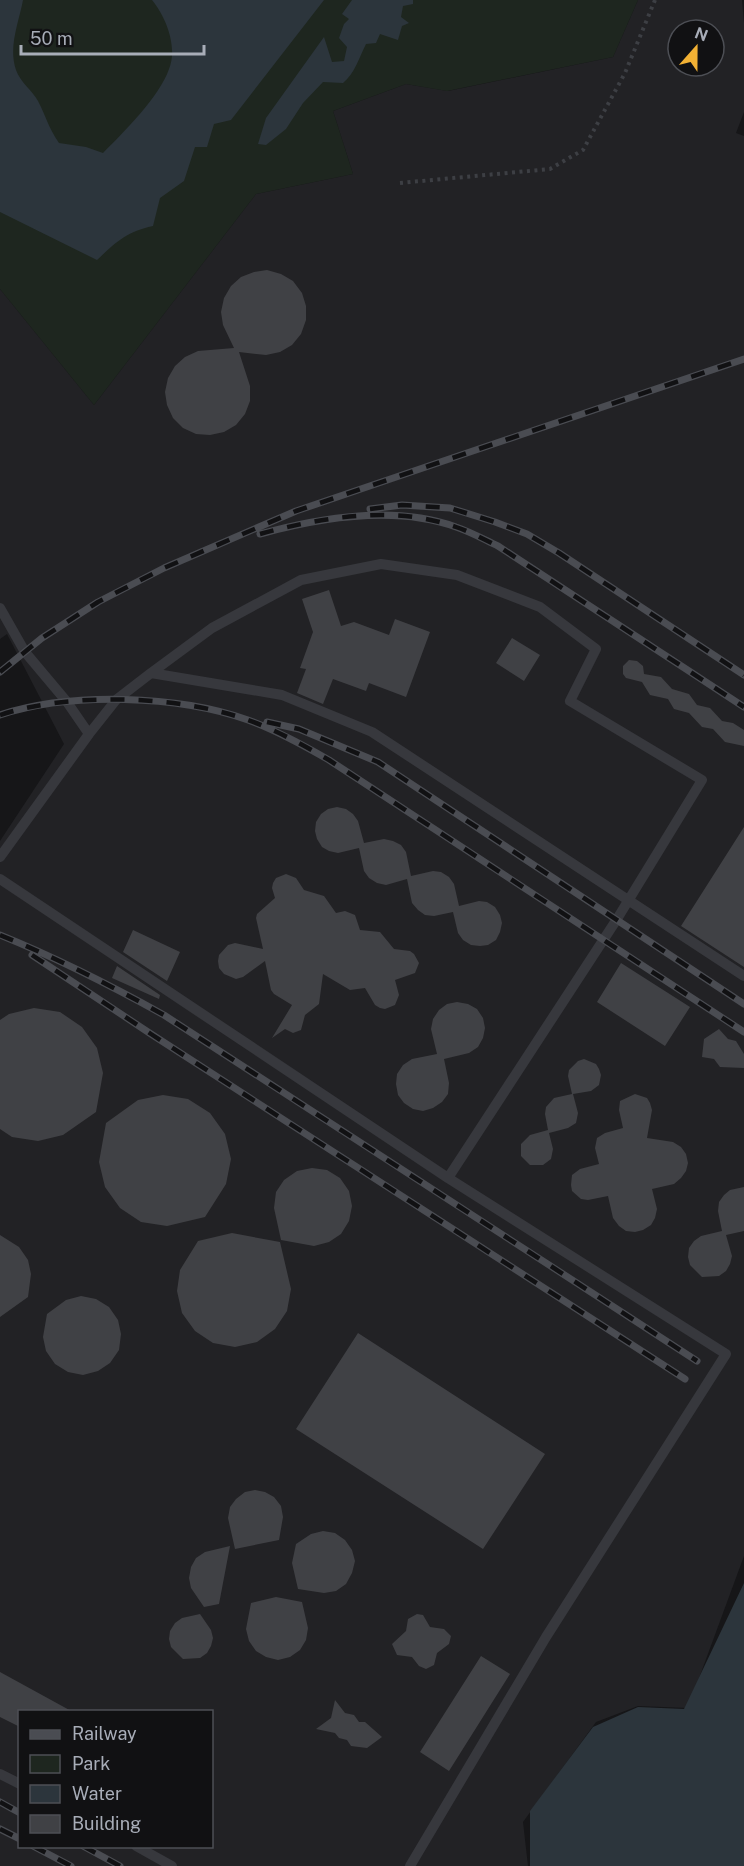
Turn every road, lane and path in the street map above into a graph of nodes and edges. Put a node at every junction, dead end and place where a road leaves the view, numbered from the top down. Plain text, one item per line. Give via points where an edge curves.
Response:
1 (655, 0) edge
2 (400, 183) dead end
3 (0, 608) edge
4 (151, 673) junction
5 (89, 734) junction
6 (0, 857) edge
7 (0, 879) edge
8 (628, 901) junction
9 (744, 976) edge
10 (448, 1178) junction
11 (0, 1774) edge
12 (18, 1783) edge
13 (140, 1848) edge
14 (172, 1866) edge
15 (410, 1866) edge

1 - 2 path via 625,72 583,150 550,169
3 - 5 lane via 25,652
4 - 5 lane via 116,700
4 - 8 lane via 282,695 372,732
4 - 8 lane via 212,627 301,580 381,564 457,575 540,607 596,649 570,701 702,780
5 - 6 lane
7 - 10 lane
8 - 9 lane
8 - 10 lane
10 - 15 lane via 726,1354 546,1637
11 - 12 lane
13 - 14 lane

